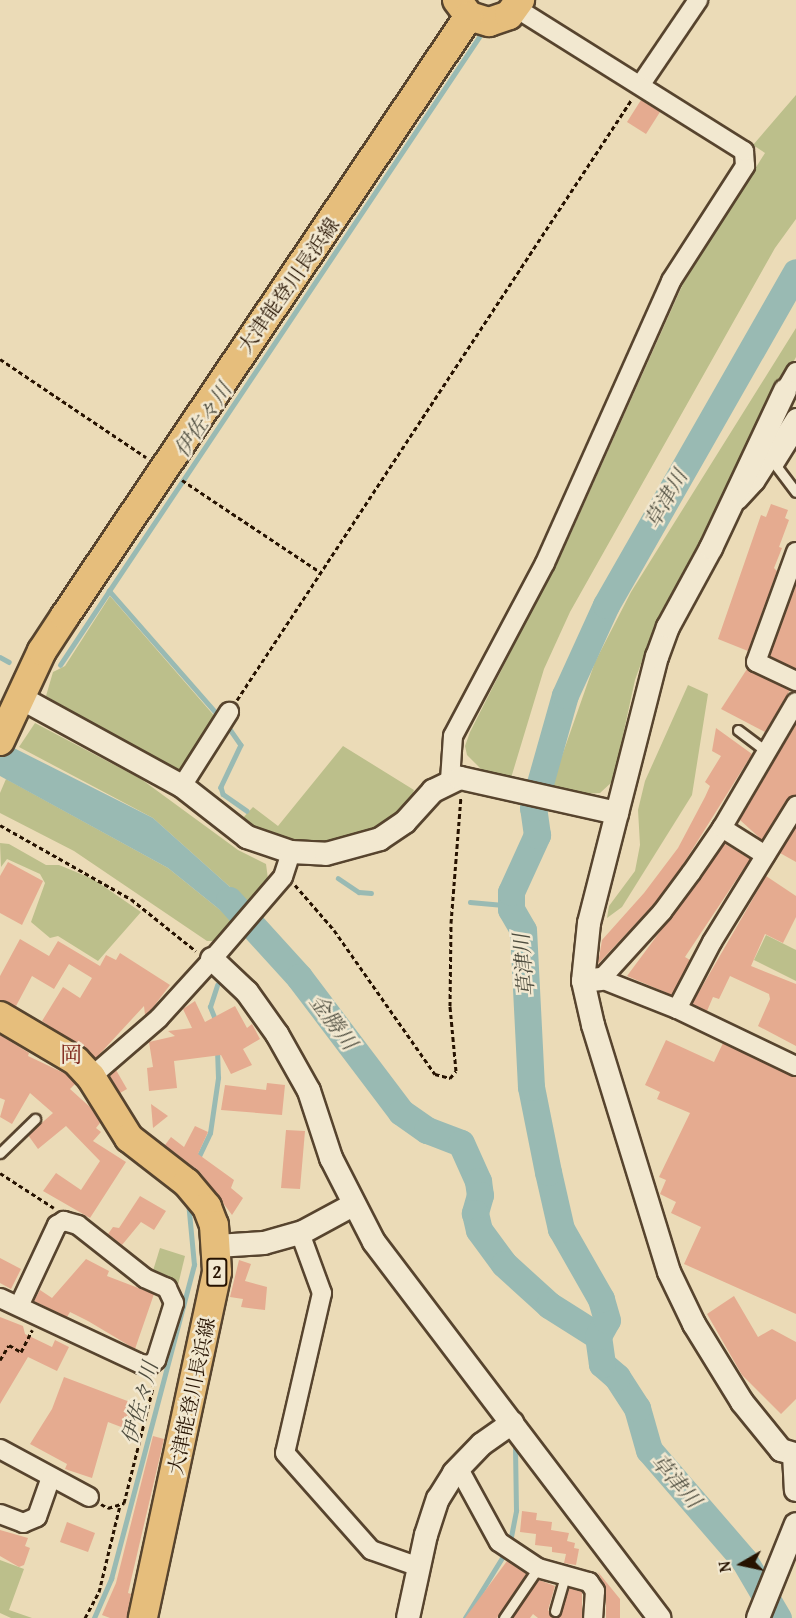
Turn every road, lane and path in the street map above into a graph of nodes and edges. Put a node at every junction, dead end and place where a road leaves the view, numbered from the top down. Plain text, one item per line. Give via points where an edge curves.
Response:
1 (698, 0) edge
2 (518, 4) edge
3 (463, 8) edge
4 (641, 84) junction
5 (0, 359) edge
6 (791, 381) edge
7 (796, 418) edge
8 (796, 436) edge
9 (174, 475) junction
10 (796, 492) edge
11 (731, 506) junction
12 (796, 552) edge
13 (320, 572) junction
14 (796, 681) edge
15 (796, 702) edge
16 (229, 712) joint
17 (11, 718) edge
18 (738, 730) dead end
19 (766, 751) junction
20 (464, 779) junction
21 (182, 786) junction
22 (796, 806) edge
23 (617, 813) junction
24 (0, 825) edge
25 (722, 828) junction
26 (291, 852) junction
27 (765, 855) junction
28 (280, 882) junction
29 (213, 958) junction
30 (592, 980) junction
31 (677, 1009) junction
32 (0, 1016) edge
33 (796, 1066) edge
34 (91, 1077) junction
35 (35, 1119) dead end
36 (0, 1153) edge
37 (0, 1173) edge
38 (352, 1205) junction
39 (64, 1221) junction
40 (300, 1233) junction
41 (217, 1246) junction
42 (0, 1298) edge
43 (19, 1306) junction
44 (39, 1316) junction
45 (0, 1360) edge
46 (150, 1365) junction
47 (512, 1423) junction
48 (0, 1449) edge
49 (795, 1451) edge
50 (459, 1469) junction
51 (51, 1476) junction
52 (796, 1490) edge
53 (89, 1497) joint
54 (120, 1505) junction
55 (0, 1514) edge
56 (796, 1524) edge
57 (419, 1567) junction
58 (538, 1568) junction
59 (566, 1576) junction
60 (555, 1611) dead end
61 (415, 1614) edge
62 (85, 1618) edge
63 (143, 1618) edge
64 (504, 1618) edge
65 (593, 1618) edge
66 (659, 1618) edge
67 (758, 1618) edge

1 - 4 street
2 - 3 main road, 大津能登川長浜線 via 500,20 489,22
2 - 4 street
3 - 9 main road, 大津能登川長浜線
4 - 13 path
4 - 20 street via 744,151 745,166 671,280 546,563 453,736
5 - 9 path
6 - 11 street
7 - 11 street via 755,482
8 - 10 lane via 777,467
9 - 13 path
9 - 17 main road, 大津能登川長浜線 via 42,651
11 - 23 street via 668,627 648,687
12 - 14 street via 756,662
13 - 16 path
15 - 19 street
16 - 21 street
17 - 21 street
18 - 19 lane
19 - 25 street
20 - 23 street
20 - 26 street via 380,839 326,854
20 - 28 path via 450,994 456,1071 450,1078 435,1074 328,922 297,887
21 - 26 street via 247,837
22 - 27 street
23 - 30 street via 589,923
24 - 29 path via 131,899
25 - 27 street
25 - 30 street via 662,912
26 - 28 street
27 - 31 street
28 - 29 street
29 - 34 street via 159,1018
29 - 38 street via 247,992 277,1034 309,1091 331,1158
30 - 31 street
30 - 49 street via 639,1184 669,1272 694,1324 736,1394 782,1450
31 - 33 street
32 - 34 main road, 大津能登川長浜線 / 2 via 63,1051
34 - 41 main road, 大津能登川長浜線 / 2 via 129,1138 201,1197 214,1225
35 - 36 lane
37 - 39 path via 57,1211
38 - 40 street
38 - 47 street via 374,1242
39 - 43 street via 57,1225
39 - 46 street via 78,1225 173,1296 163,1337
40 - 41 street via 264,1242
40 - 57 street via 322,1293 285,1453 371,1550
41 - 63 main road, 大津能登川長浜線 / 2 via 217,1272
42 - 43 street
43 - 44 street
44 - 45 path via 21,1352 9,1345
44 - 46 street
46 - 54 path via 155,1378 124,1503
47 - 50 street via 482,1444
47 - 66 street
48 - 51 street
49 - 52 street
50 - 57 street via 431,1515
50 - 58 street via 499,1542
51 - 53 street
51 - 55 street via 37,1517 23,1523
53 - 54 path via 108,1508
54 - 62 path via 99,1593
56 - 67 street
57 - 61 street
58 - 59 street
58 - 64 lane
59 - 60 lane
59 - 65 street via 589,1582 595,1591

